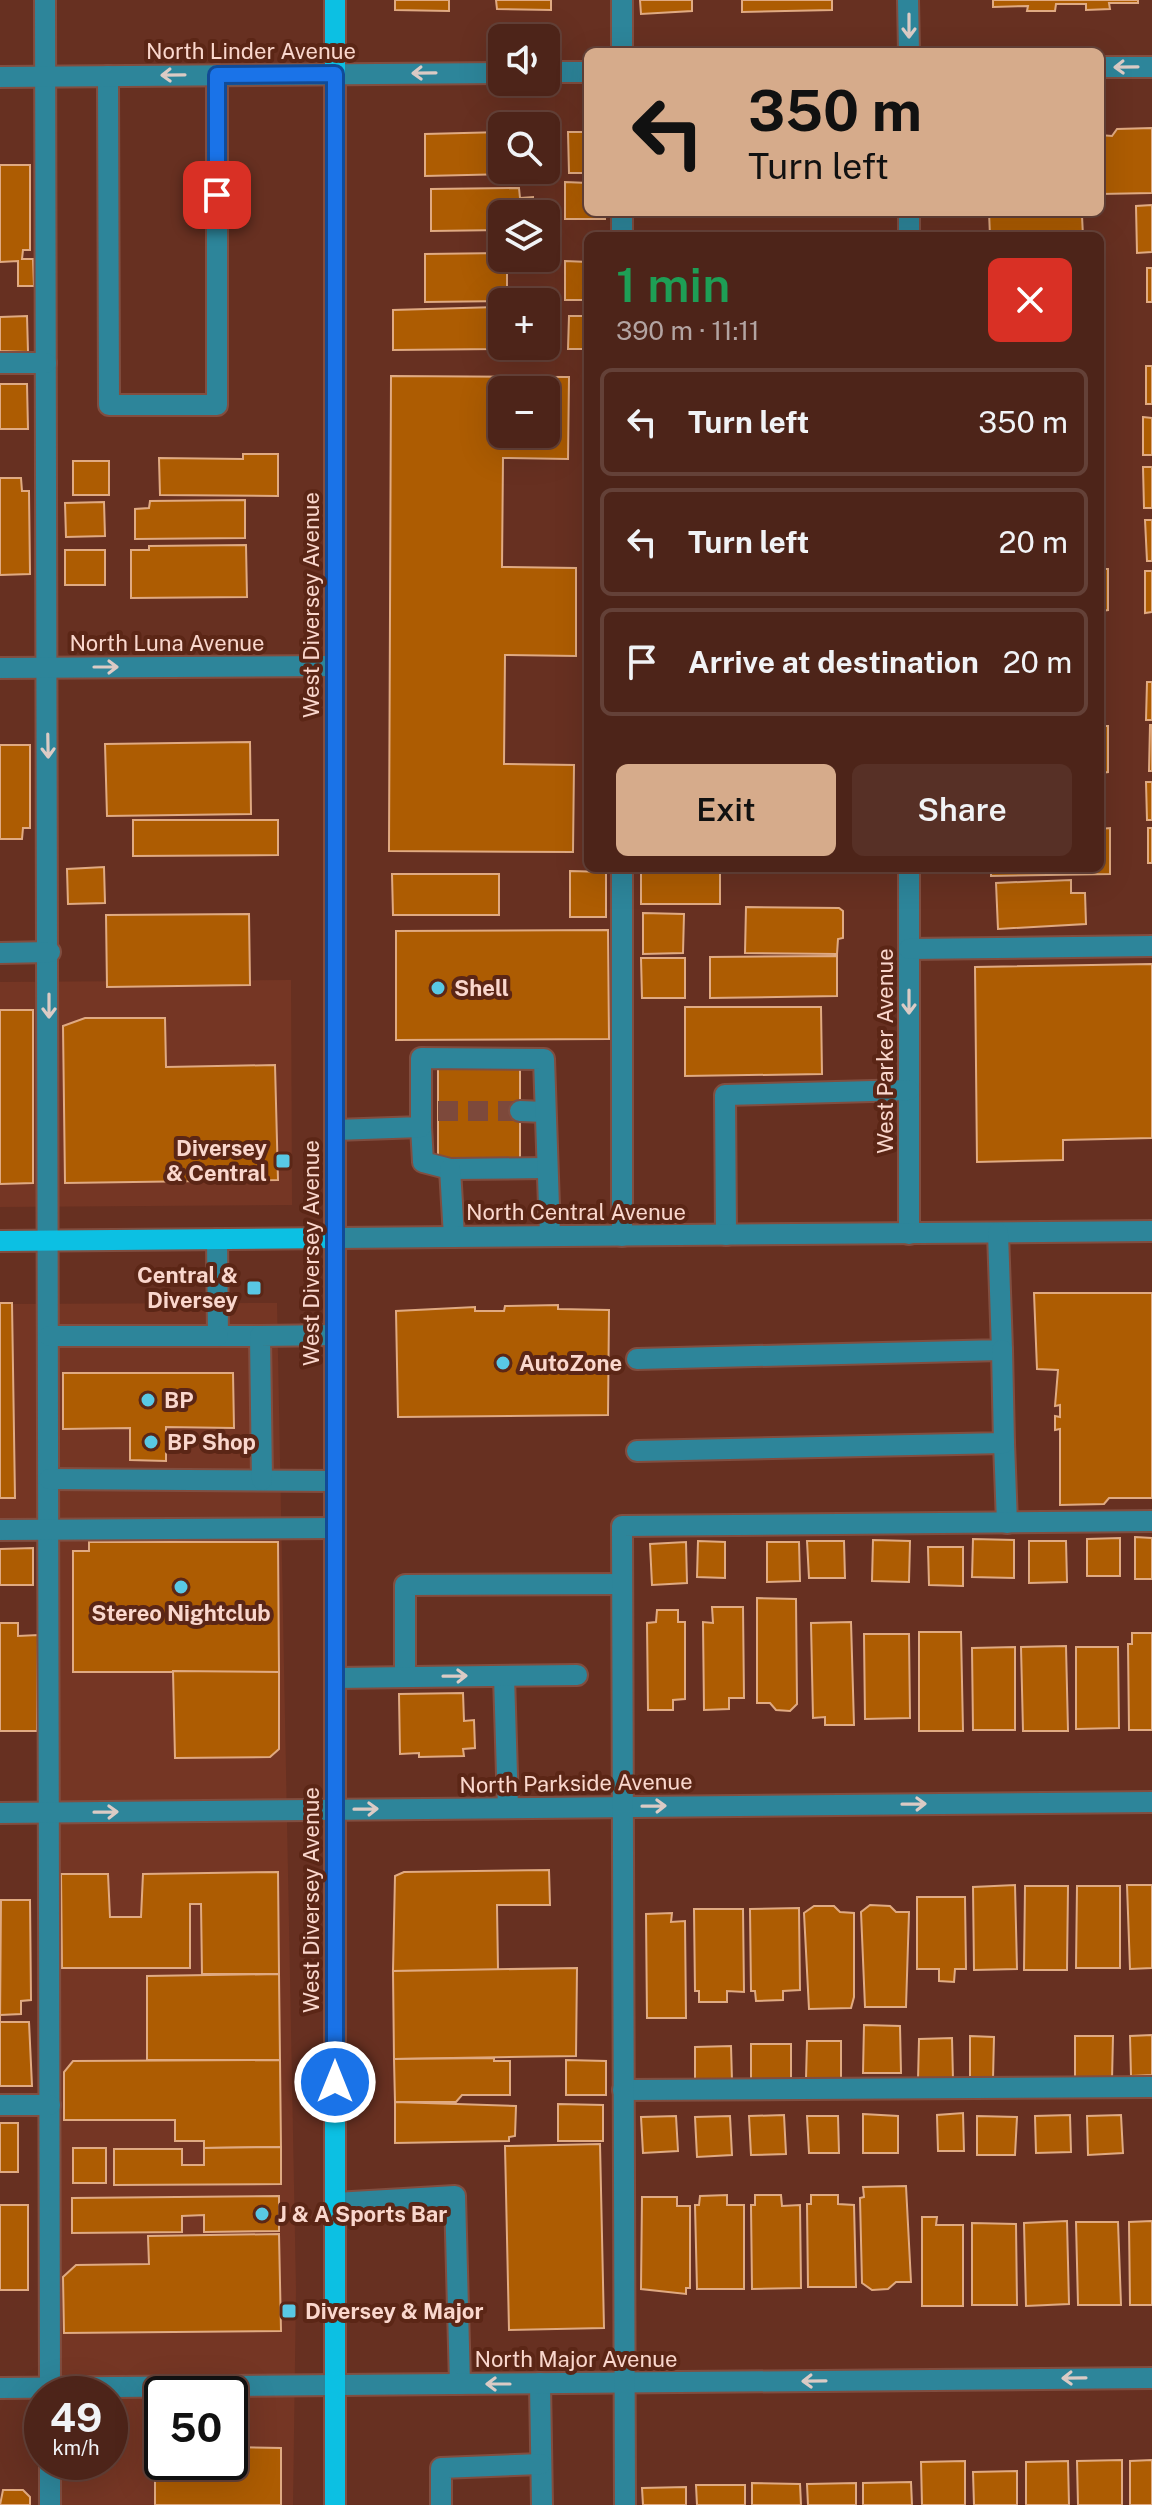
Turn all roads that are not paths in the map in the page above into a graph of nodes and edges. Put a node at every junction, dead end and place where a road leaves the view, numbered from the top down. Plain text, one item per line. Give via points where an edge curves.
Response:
1 (45, 0) edge
2 (335, 0) edge
3 (622, 0) edge
4 (908, 0) edge
5 (622, 48) edge
6 (909, 48) edge
7 (1104, 67) edge
8 (1152, 67) edge
9 (560, 72) edge
10 (584, 72) edge
11 (488, 73) edge
12 (335, 74) junction
13 (217, 75) junction
14 (108, 76) junction
15 (0, 77) edge
16 (45, 77) junction
17 (0, 363) edge
18 (46, 363) junction
19 (335, 666) junction
20 (0, 668) edge
21 (47, 668) junction
22 (622, 872) edge
23 (909, 872) edge
24 (1152, 946) edge
25 (909, 949) junction
26 (50, 952) junction
27 (0, 953) edge
28 (909, 1090) junction
29 (520, 1111) tunnel mouth
30 (545, 1112) junction
31 (427, 1116) junction
32 (335, 1130) junction
33 (546, 1168) junction
34 (450, 1169) junction
35 (1152, 1231) edge
36 (998, 1233) junction
37 (909, 1234) junction
38 (726, 1235) junction
39 (550, 1236) junction
40 (622, 1236) junction
41 (454, 1237) junction
42 (335, 1238) junction
43 (217, 1239) junction
44 (47, 1240) junction
45 (0, 1241) edge
46 (335, 1335) junction
47 (49, 1336) junction
48 (218, 1336) junction
49 (260, 1336) junction
50 (1002, 1350) junction
51 (637, 1359) dead end
52 (1004, 1443) junction
53 (637, 1451) dead end
54 (49, 1479) junction
55 (262, 1480) junction
56 (335, 1481) junction
57 (1152, 1521) edge
58 (1007, 1523) junction
59 (335, 1528) junction
60 (0, 1530) edge
61 (48, 1530) junction
62 (622, 1584) junction
63 (577, 1675) dead end
64 (504, 1676) junction
65 (405, 1677) junction
66 (336, 1678) junction
67 (1152, 1802) edge
68 (623, 1807) junction
69 (508, 1808) junction
70 (335, 1810) junction
71 (49, 1812) junction
72 (0, 1813) edge
73 (1152, 2087) edge
74 (623, 2090) junction
75 (0, 2105) edge
76 (50, 2105) junction
77 (335, 2203) junction
78 (50, 2376) edge
79 (1152, 2378) edge
80 (540, 2383) junction
81 (625, 2383) junction
82 (460, 2384) junction
83 (335, 2385) junction
84 (0, 2388) edge
85 (24, 2389) edge
86 (128, 2389) edge
87 (541, 2464) junction
88 (50, 2480) edge
89 (50, 2505) edge
90 (335, 2505) edge
91 (441, 2505) edge
92 (542, 2505) edge
93 (625, 2505) edge

1 - 16 street
2 - 12 main road, West Diversey Avenue
3 - 5 street
4 -> 6 street
8 -> 7 street
9 - 10 street
11 -> 12 street, North Linder Avenue
12 - 13 street, North Linder Avenue
12 - 19 main road, West Diversey Avenue
13 -> 14 street, North Linder Avenue
13 - 14 street via 217,405 109,405
14 - 16 street, North Linder Avenue
15 - 16 street, North Linder Avenue
16 - 18 street
17 - 18 street
18 - 21 street
21 -> 19 street, North Luna Avenue
19 - 32 main road, West Diversey Avenue
20 - 21 street, North Luna Avenue
21 -> 26 street
22 - 40 street
23 - 25 street, West Parker Avenue
24 - 25 street
25 -> 28 street, West Parker Avenue
26 - 27 street
26 -> 44 street
28 - 37 street, West Parker Avenue
28 - 38 street via 725,1095
29 - 30 street
30 - 31 street via 544,1059 421,1058
30 - 33 street
31 - 32 street
31 - 34 street via 423,1162
32 - 42 main road, West Diversey Avenue
33 - 34 street
33 - 39 street
34 - 41 street
35 - 36 street, North Central Avenue
36 - 37 street, North Central Avenue
36 - 50 street
37 - 38 street, North Central Avenue
38 - 40 street, North Central Avenue
39 - 40 street, North Central Avenue
39 - 41 street, North Central Avenue
41 - 42 street, North Central Avenue
42 - 43 main road, North Central Avenue
42 - 46 main road, West Diversey Avenue
43 - 44 main road, North Central Avenue
43 - 48 street
44 - 45 main road, North Central Avenue
44 - 47 street
46 - 49 street
46 - 56 main road, West Diversey Avenue
47 - 48 street
47 - 54 street
48 - 49 street
49 - 55 street
50 - 51 street
50 - 52 street
52 - 53 street
52 - 58 street
54 - 55 street
54 - 61 street
55 - 56 street
56 - 59 main road, West Diversey Avenue
57 - 58 street
58 - 62 street via 622,1526
59 - 61 street
59 - 66 main road, West Diversey Avenue
60 - 61 street
61 - 71 street
62 - 65 street via 405,1585
62 - 68 street
63 - 64 street
65 -> 64 street
64 - 69 street
65 - 66 street
66 - 70 main road, West Diversey Avenue
68 -> 67 street, North Parkside Avenue
68 - 69 street, North Parkside Avenue
68 - 74 street
70 -> 69 street, North Parkside Avenue
71 -> 70 street, North Parkside Avenue
70 - 77 main road, West Diversey Avenue
71 - 72 street, North Parkside Avenue
71 - 76 street
73 - 74 street
74 - 81 street
75 - 76 street
76 - 78 street
77 - 82 street via 455,2196
77 - 83 main road, West Diversey Avenue
79 -> 81 street, North Major Avenue
80 - 81 street, North Major Avenue
80 -> 82 street, North Major Avenue
80 - 87 street
81 - 93 street
82 - 83 street, North Major Avenue
83 - 86 street, North Major Avenue
83 - 90 main road, West Diversey Avenue
84 - 85 street, North Major Avenue
87 - 91 street via 441,2468
87 - 92 street
88 - 89 street

